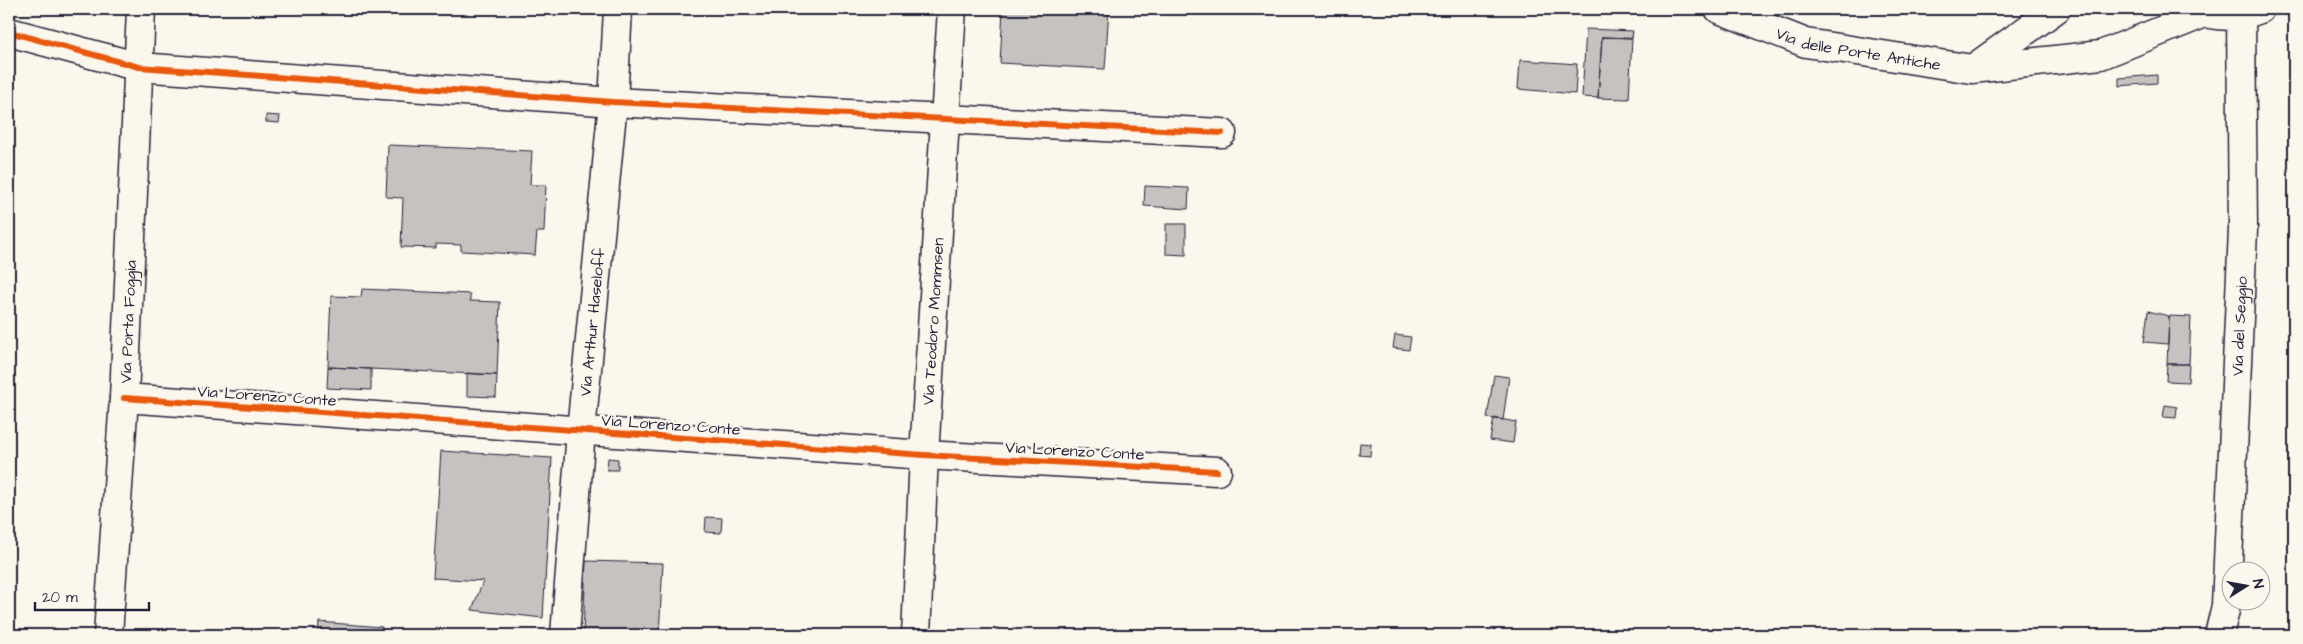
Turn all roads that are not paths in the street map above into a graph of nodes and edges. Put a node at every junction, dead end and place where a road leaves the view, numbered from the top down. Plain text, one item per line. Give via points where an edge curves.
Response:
1 (141, 9) edge
2 (618, 9) edge
3 (952, 9) edge
4 (1722, 9) edge
5 (2056, 9) edge
6 (2199, 11) edge
7 (2250, 12) edge
8 (9, 32) edge
9 (139, 67) junction
10 (1972, 68) junction
11 (613, 102) junction
12 (944, 119) junction
13 (1222, 132) dead end
14 (124, 398) junction
15 (581, 431) junction
16 (924, 455) junction
17 (1217, 471) dead end
18 (2223, 629) edge
19 (108, 635) edge
20 (565, 635) edge
21 (916, 635) edge

1 - 9 street, Via Porta Foggia
2 - 11 street, Via Arthur Haseloff
3 - 12 street, Via Teodoro Mommsen
4 - 10 street, Via delle Porte Antiche via 1806,43
5 - 10 street
6 - 7 street via 2222,16
6 - 10 street, Via delle Porte Antiche via 2101,55
7 - 18 street, Via del Seggio via 2244,230
8 - 9 street
9 - 11 street
9 - 14 street, Via Porta Foggia
11 - 12 street
11 - 15 street, Via Arthur Haseloff
12 - 13 street
12 - 16 street, Via Teodoro Mommsen
14 - 15 street, Via Lorenzo Conte
14 - 19 street, Via Porta Foggia
15 - 16 street, Via Lorenzo Conte
15 - 20 street, Via Arthur Haseloff
16 - 17 street, Via Lorenzo Conte
16 - 21 street, Via Teodoro Mommsen

